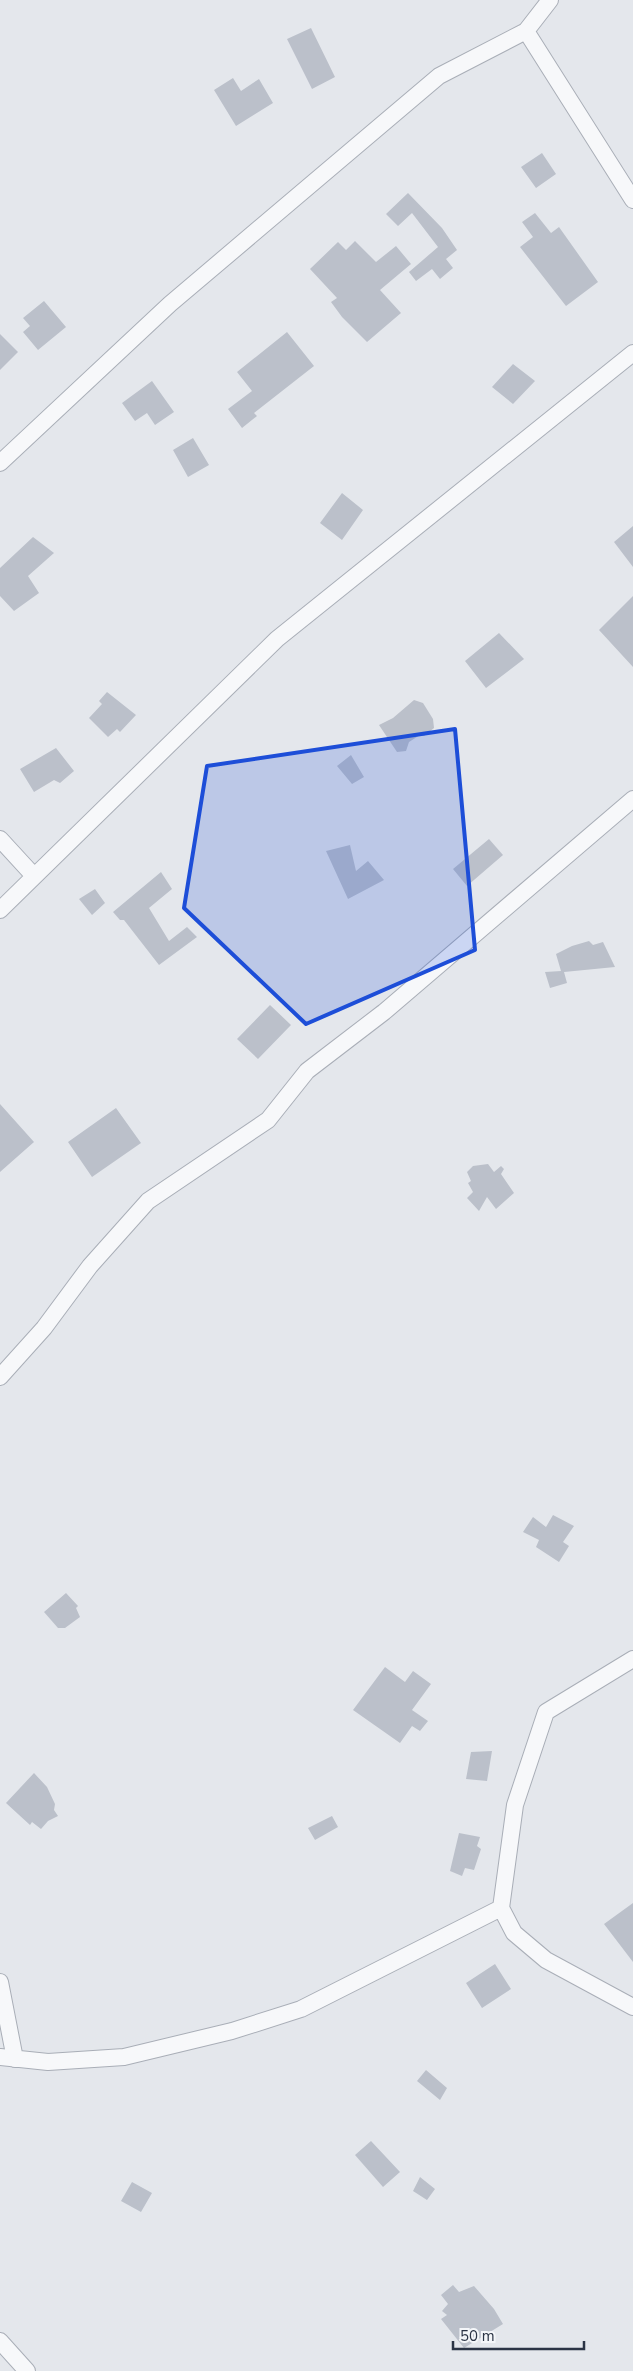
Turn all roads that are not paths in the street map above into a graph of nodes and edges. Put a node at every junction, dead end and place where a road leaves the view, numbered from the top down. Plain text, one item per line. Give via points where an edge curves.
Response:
1 (550, 0) edge
2 (526, 31) junction
3 (633, 200) edge
4 (633, 353) edge
5 (0, 463) edge
6 (633, 799) edge
7 (0, 839) edge
8 (34, 876) junction
9 (0, 910) edge
10 (0, 1377) edge
11 (633, 1660) edge
12 (501, 1908) junction
13 (0, 1982) edge
14 (633, 2007) edge
15 (8, 2058) edge
16 (0, 2341) edge
17 (27, 2371) edge

1 - 2 street
2 - 3 street
2 - 5 street via 439,76 170,304
4 - 8 street via 277,639
6 - 10 street via 384,1012 307,1071 268,1120 148,1201 90,1266 44,1328
7 - 8 street
8 - 9 street
11 - 12 street via 546,1712 516,1805
12 - 14 street via 514,1933 546,1960
12 - 15 street via 301,2009 232,2032 124,2057 48,2062
13 - 15 street
16 - 17 street

